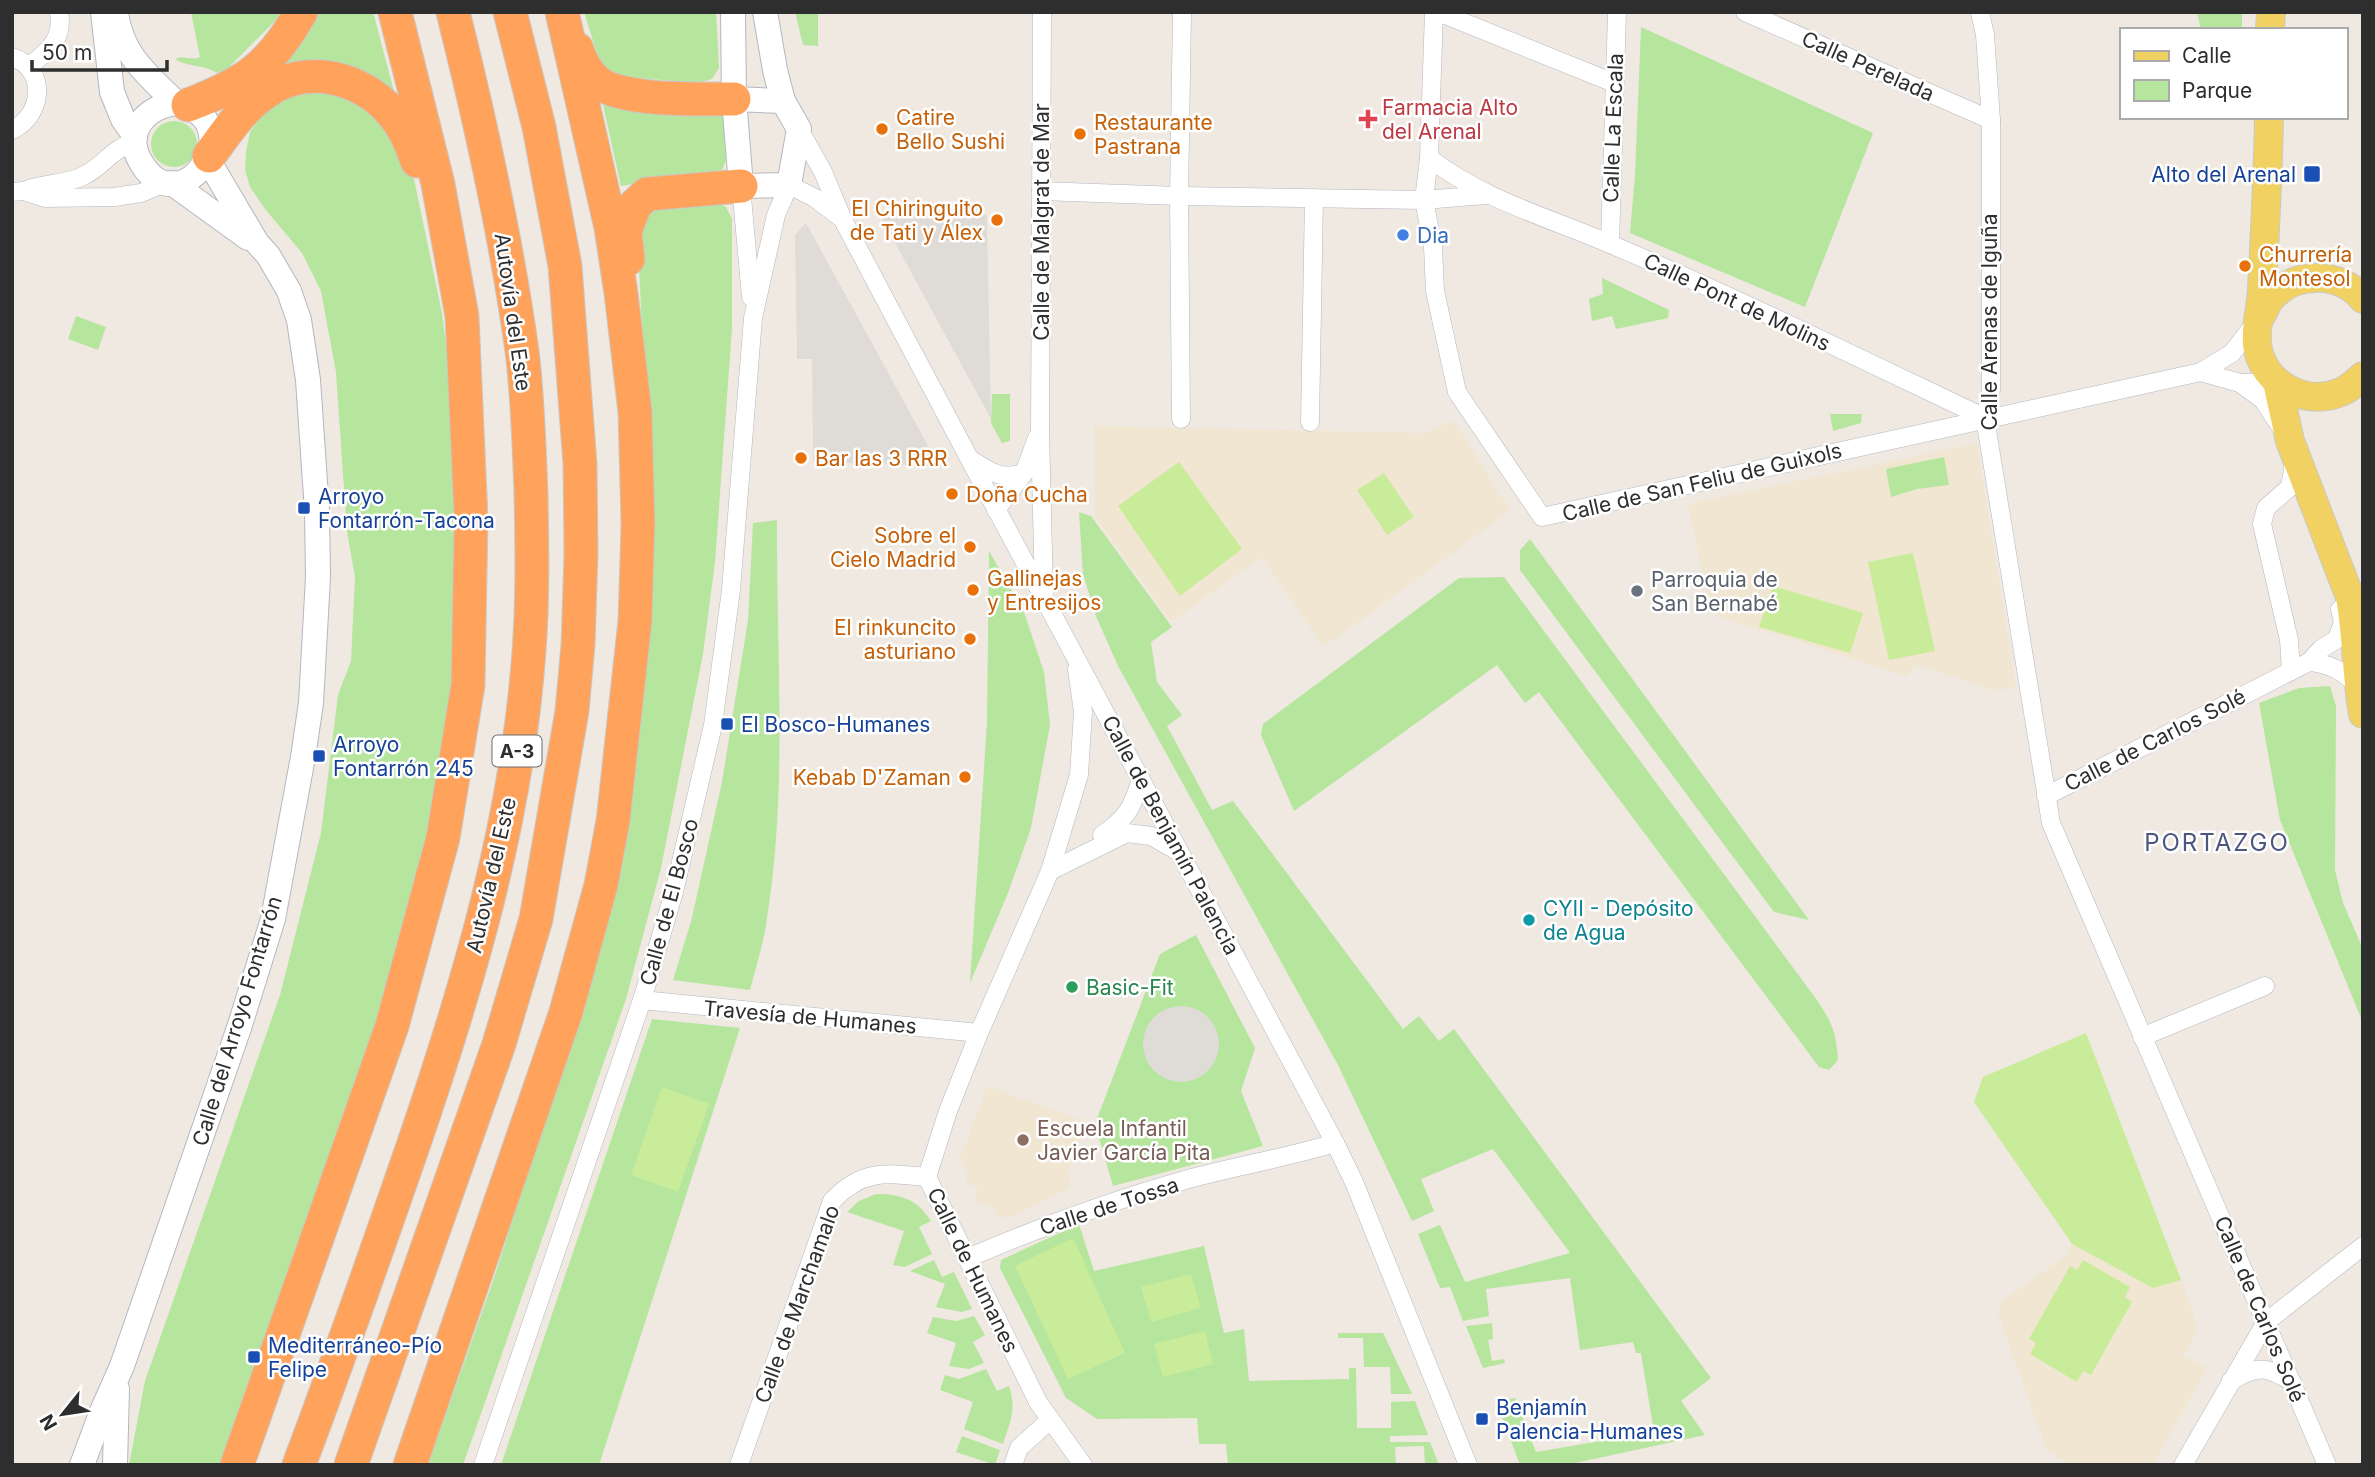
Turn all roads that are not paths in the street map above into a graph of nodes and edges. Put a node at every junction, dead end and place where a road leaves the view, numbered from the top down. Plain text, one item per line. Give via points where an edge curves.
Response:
1 (59, 12) edge
2 (103, 12) edge
3 (116, 12) edge
4 (301, 12) edge
5 (395, 12) edge
6 (453, 12) edge
7 (510, 12) edge
8 (564, 12) edge
9 (733, 12) edge
10 (765, 12) edge
11 (1042, 12) edge
12 (1182, 12) edge
13 (1436, 12) edge
14 (1617, 12) edge
15 (1745, 12) edge
16 (1980, 12) edge
17 (12, 57) edge
18 (28, 67) junction
19 (1615, 83) junction
20 (734, 99) junction
21 (783, 101) junction
22 (182, 104) junction
23 (2269, 119) edge
24 (1991, 120) junction
25 (799, 130) junction
26 (12, 131) edge
27 (134, 139) junction
28 (208, 158) junction
29 (1429, 158) junction
30 (169, 183) junction
31 (789, 185) junction
32 (741, 186) junction
33 (18, 191) edge
34 (1041, 191) junction
35 (1485, 195) junction
36 (1179, 197) junction
37 (1314, 198) junction
38 (1424, 200) junction
39 (843, 219) junction
40 (257, 243) junction
41 (1610, 244) junction
42 (2363, 299) edge
43 (462, 316) junction
44 (2260, 317) junction
45 (753, 318) junction
46 (2201, 372) junction
47 (2363, 376) edge
48 (2277, 382) junction
49 (2240, 383) junction
50 (635, 412) junction
51 (1985, 418) junction
52 (1181, 419) dead end
53 (1310, 422) dead end
54 (1040, 432) junction
55 (2293, 447) junction
56 (969, 458) junction
57 (1024, 472) junction
58 (996, 510) junction
59 (2335, 555) junction
60 (1044, 598) junction
61 (1076, 658) junction
62 (2309, 662) junction
63 (2291, 671) junction
64 (2358, 686) junction
65 (2363, 714) edge
66 (1141, 780) junction
67 (2046, 796) junction
68 (1179, 852) junction
69 (1051, 871) junction
70 (2265, 986) dead end
71 (642, 1000) junction
72 (979, 1032) junction
73 (2142, 1037) junction
74 (1335, 1143) junction
75 (927, 1177) junction
76 (2363, 1246) edge
77 (968, 1258) junction
78 (2266, 1322) junction
79 (117, 1381) junction
80 (2231, 1381) junction
81 (2292, 1382) junction
82 (1050, 1420) junction
83 (82, 1465) edge
84 (115, 1465) edge
85 (237, 1465) edge
86 (299, 1465) edge
87 (351, 1465) edge
88 (410, 1465) edge
89 (483, 1465) edge
90 (739, 1465) edge
91 (1013, 1465) edge
92 (1083, 1465) edge
93 (1468, 1465) edge
94 (2183, 1465) edge
95 (2327, 1465) edge

1 - 18 street via 62,28 50,49
2 - 27 street via 112,92
3 - 22 street via 119,33 131,56
4 - 22 highway via 288,36 257,69 237,84
5 - 43 highway via 438,184
6 - 86 highway, Autovía del Este / A-3 via 486,145 522,355 532,548 529,652 515,764 487,910 448,1044
7 - 87 highway, A-3 via 539,127 565,266 580,464 581,554 572,711 536,919 499,1044
8 - 20 highway via 580,61 597,82 628,95
8 - 50 highway via 611,228
9 - 20 street
10 - 21 street, Calle de Benjamín Palencia
11 - 34 street, Calle de Malgrat de Mar
12 - 36 street
13 - 19 street
13 - 29 street
14 - 19 street, Calle La Escala
15 - 24 street, Calle Perelada
16 - 24 street, Calle Arenas de Iguña
17 - 18 street
18 - 26 street via 35,77 38,102 25,123
19 - 41 street, Calle La Escala
20 - 21 street
20 - 32 street
21 - 25 street, Calle de Benjamín Palencia
22 - 27 street via 152,110
22 - 28 street via 201,115 208,126 212,139
23 - 44 main road
24 - 51 street, Calle Arenas de Iguña via 1991,390
25 - 31 street
25 - 39 street, Calle de Benjamín Palencia
27 - 30 street via 141,164 156,179
27 - 33 street via 80,177
28 - 30 street via 189,179
28 - 40 street, Calle del Arroyo Fontarrón
28 - 43 highway via 244,111 268,91 293,79 326,76 345,80 373,96 392,113 410,140
29 - 35 street, Calle Pont de Molins
29 - 38 street, Calle de San Feliu de Guixols
30 - 33 street via 114,197 45,198
30 - 40 street, Calle del Arroyo Fontarrón
31 - 32 street, Calle de Benjamín Palencia
31 - 39 street, Calle de Benjamín Palencia
31 - 45 street, Calle de El Bosco via 776,215
32 - 45 street, Calle de El Bosco
32 - 50 highway via 647,194 635,205 625,231 632,294
34 - 36 street, Calle Pont de Molins
34 - 54 street, Calle de Malgrat de Mar
35 - 38 street, Calle Pont de Molins
35 - 41 street, Calle Pont de Molins
36 - 37 street, Calle Pont de Molins
36 - 52 street
37 - 38 street, Calle Pont de Molins
37 - 53 street
38 - 51 street, Calle de San Feliu de Guixols via 1435,291 1457,392 1542,517
39 - 56 street, Calle de Benjamín Palencia
40 - 79 street, Calle del Arroyo Fontarrón via 289,291 299,320 308,380 318,577 311,703 273,919 219,1090
41 - 51 street, Calle Pont de Molins
42 - 44 main road via 2344,284 2304,278 2270,299
43 - 85 highway via 471,518 468,685 443,838 392,1026
44 - 46 street, Calle de San Feliu de Guixols via 2232,353
44 - 48 main road via 2258,352
45 - 71 street, Calle de El Bosco via 731,590 713,725 674,892
46 - 49 street, Calle de San Feliu de Guixols
46 - 51 street, Calle de San Feliu de Guixols
47 - 48 main road via 2343,392 2320,398 2297,394
48 - 49 street, Calle de San Feliu de Guixols
48 - 55 main road
49 - 55 street, Calle de San Feliu de Guixols via 2263,400
50 - 88 highway via 635,621 613,821 601,885 566,1012
51 - 67 street, Calle Arenas de Iguña
54 - 57 street
54 - 60 street, Calle de Malgrat de Mar
55 - 59 main road
55 - 63 street via 2290,487 2266,508 2262,524 2289,640
56 - 57 street via 992,473 1010,477
56 - 58 street, Calle de Benjamín Palencia
57 - 58 street
58 - 60 street, Calle de Benjamín Palencia
59 - 62 street, Calle de Carlos Solé via 2343,622 2337,639
59 - 64 main road via 2354,619
60 - 61 street, Calle de Benjamín Palencia
61 - 66 street, Calle de Benjamín Palencia
61 - 69 street, Calle de Humanes via 1083,712 1079,775
62 - 63 street, Calle de Carlos Solé
62 - 64 street via 2342,671
63 - 67 street, Calle de Carlos Solé
64 - 65 main road
66 - 68 street, Calle de Benjamín Palencia
66 - 69 street via 1133,806 1121,822
67 - 73 street, Calle de Carlos Solé via 2051,822
68 - 69 street via 1151,836 1127,832
68 - 74 street, Calle de Benjamín Palencia
69 - 72 street, Calle de Humanes
70 - 73 street
71 - 72 street, Travesía de Humanes
71 - 89 street, Calle de El Bosco
72 - 75 street, Calle de Humanes
73 - 78 street, Calle de Carlos Solé
74 - 77 street, Calle de Tossa via 1206,1174 1112,1203
74 - 93 street, Calle de Benjamín Palencia
75 - 77 street, Calle de Humanes
75 - 90 street, Calle de Marchamalo via 882,1174 861,1178 832,1201
76 - 78 street
77 - 82 street, Calle de Humanes
78 - 80 street
78 - 81 street, Calle de Carlos Solé
79 - 83 street, Calle del Arroyo Fontarrón
79 - 84 street, Calle del Arroyo Fontarrón
80 - 81 street via 2258,1368
80 - 94 street
81 - 95 street, Calle de Carlos Solé
82 - 91 street via 1019,1448
82 - 92 street, Calle de Humanes

